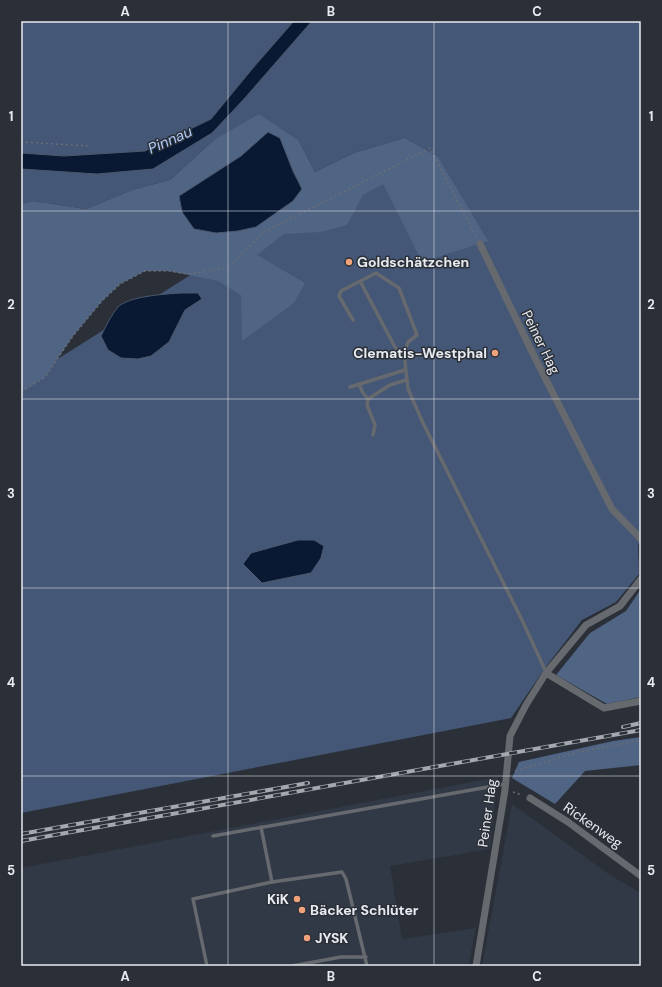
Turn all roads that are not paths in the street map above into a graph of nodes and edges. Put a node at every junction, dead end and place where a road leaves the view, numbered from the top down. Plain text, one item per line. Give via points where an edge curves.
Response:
1 (480, 244) road end
2 (360, 281) junction
3 (354, 320) dead end
4 (404, 353) junction
5 (405, 370) junction
6 (406, 380) junction
7 (359, 384) junction
8 (350, 387) dead end
9 (368, 399) junction
10 (373, 435) dead end
11 (641, 539) edge
12 (641, 579) edge
13 (546, 673) junction
14 (641, 701) edge
15 (505, 787) junction
16 (530, 798) road end
17 (261, 827) junction
18 (213, 836) dead end
19 (641, 876) edge
20 (272, 882) junction
21 (366, 957) junction
22 (207, 966) edge
23 (292, 966) edge
24 (367, 966) edge
25 (476, 966) edge

1 - 11 street, Peiner Hag via 612,509
2 - 3 lane via 341,291 338,296
2 - 4 lane via 396,348
2 - 4 lane via 376,272 399,288 416,335 408,342
4 - 5 lane
5 - 6 lane
5 - 7 lane
6 - 9 lane via 390,385
6 - 13 lane via 423,423
7 - 8 lane
7 - 9 lane
9 - 10 lane via 367,405 375,425
12 - 13 street, Peiner Hag via 620,606 586,625
13 - 14 street via 604,708
13 - 15 street, Peiner Hag via 510,736
15 - 17 lane
15 - 25 street, Peiner Hag
16 - 19 street, Rickenweg via 568,822
17 - 18 lane
17 - 20 lane
20 - 21 lane via 342,872
20 - 22 lane via 192,899
21 - 23 lane via 341,957
21 - 24 lane

